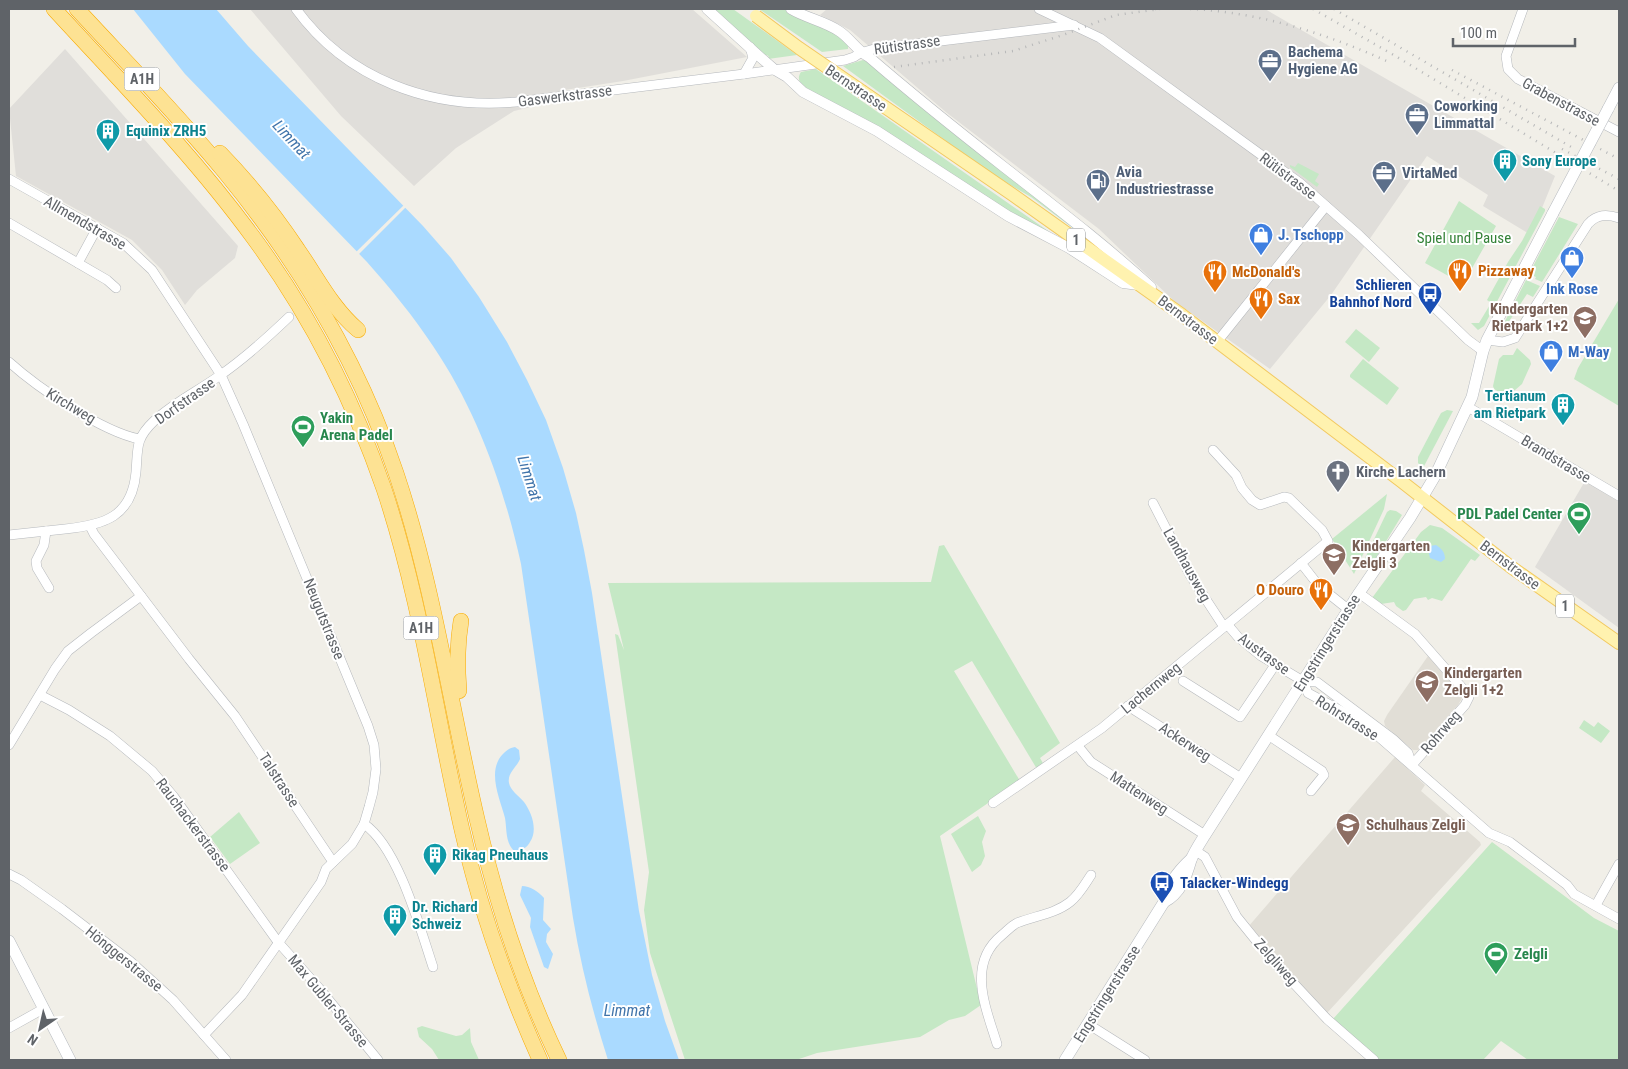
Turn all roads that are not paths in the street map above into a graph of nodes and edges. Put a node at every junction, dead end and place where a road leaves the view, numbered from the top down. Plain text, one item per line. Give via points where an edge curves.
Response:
1 (54, 9) edge
2 (296, 9) edge
3 (707, 9) edge
4 (791, 9) edge
5 (1039, 9) edge
6 (1523, 9) edge
7 (79, 11) edge
8 (752, 12) edge
9 (1074, 25) junction
10 (750, 47) junction
11 (860, 53) junction
12 (775, 70) junction
13 (744, 74) junction
14 (1619, 88) edge
15 (1619, 132) edge
16 (9, 179) edge
17 (1326, 206) junction
18 (1619, 218) edge
19 (9, 223) edge
20 (97, 228) junction
21 (78, 263) junction
22 (1140, 285) junction
23 (116, 288) dead end
24 (1175, 310) junction
25 (288, 317) dead end
26 (358, 330) dead end
27 (1217, 342) junction
28 (1485, 345) junction
29 (9, 362) edge
30 (221, 375) junction
31 (1468, 407) junction
32 (139, 439) junction
33 (1213, 450) dead end
34 (1619, 496) edge
35 (1422, 498) junction
36 (1153, 503) dead end
37 (90, 526) junction
38 (46, 531) junction
39 (9, 534) edge
40 (1301, 563) junction
41 (49, 588) dead end
42 (1359, 593) junction
43 (141, 596) junction
44 (1348, 610) junction
45 (461, 620) dead end
46 (1226, 625) junction
47 (1619, 643) edge
48 (1275, 664) junction
49 (1183, 681) dead end
50 (1303, 682) junction
51 (40, 695) junction
52 (1128, 706) junction
53 (1268, 736) junction
54 (9, 745) edge
55 (1078, 746) junction
56 (1412, 765) junction
57 (466, 767) junction
58 (1241, 778) junction
59 (1311, 791) dead end
60 (993, 803) dead end
61 (364, 824) junction
62 (1205, 835) junction
63 (1194, 855) junction
64 (333, 862) junction
65 (1619, 864) edge
66 (9, 874) edge
67 (1092, 876) dead end
68 (1596, 905) junction
69 (1619, 919) edge
70 (9, 941) edge
71 (278, 942) junction
72 (433, 967) dead end
73 (44, 1009) junction
74 (1088, 1024) junction
75 (9, 1028) edge
76 (204, 1035) junction
77 (997, 1044) dead end
78 (70, 1060) edge
79 (226, 1060) edge
80 (378, 1060) edge
81 (540, 1060) edge
82 (559, 1060) edge
83 (1065, 1060) edge
84 (1145, 1060) edge
85 (1374, 1060) edge

1 - 81 highway, A1H via 186,153 241,221 297,302 334,367 361,427 396,528 422,635 462,832 481,903 511,992
2 - 13 street, Gaswerkstrasse via 329,44 365,71 436,99 487,104 516,102
3 - 10 street
4 - 11 street via 840,32
5 - 9 street, Rütistrasse
6 - 15 street, Grabenstrasse via 1506,56 1510,72 1528,85
7 - 26 highway via 245,179 340,312
7 - 57 highway, A1H via 201,144 246,200 293,265 346,355 378,425 410,518 437,623
8 - 22 main road, Bernstrasse / 1, bridge
9 - 11 street, Rütistrasse via 874,48
9 - 17 street, Rütistrasse via 1105,42 1300,183
10 - 12 street
10 - 13 street via 753,58
11 - 12 street, Gaswerkstrasse via 845,60
11 - 24 street via 1085,229
12 - 13 street, Gaswerkstrasse
12 - 22 street via 803,92 885,136 1008,216 1069,248 1123,283
14 - 28 main road, Engstringerstrasse, bridge
16 - 20 street, Allmendstrasse
17 - 27 street
17 - 28 street, Rütistrasse via 1468,340
18 - 28 street via 1605,215 1588,224 1514,338
19 - 21 street
20 - 21 street
20 - 30 street, Allmendstrasse via 123,243 152,270
21 - 23 street
22 - 24 main road, Bernstrasse / 1
24 - 27 main road, Bernstrasse / 1
25 - 30 street, Dorfstrasse
27 - 35 main road, Bernstrasse / 1
28 - 31 main road, Engstringerstrasse
29 - 32 street, Kirchweg via 65,403 124,436
30 - 32 street, Dorfstrasse via 154,421
30 - 61 street, Neugutstrasse via 368,726 376,769
31 - 34 street, Brandstrasse
31 - 35 main road, Engstringerstrasse
32 - 37 street via 136,476 128,502 117,515
33 - 40 street, Lachernweg via 1236,475 1252,500 1260,504 1289,498 1322,530 1328,541
35 - 42 main road, Engstringerstrasse
35 - 47 main road, Bernstrasse / 1 via 1511,567
36 - 46 street, Landhausweg via 1190,575
37 - 38 street
37 - 43 street, Talstrasse
38 - 39 street
38 - 41 street via 44,545 36,561
40 - 44 street via 1319,586
40 - 46 street, Lachernweg
42 - 44 main road, Engstringerstrasse
42 - 56 street, Rohrweg via 1415,634 1469,697
43 - 51 street via 68,651
43 - 64 street, Talstrasse via 240,722
44 - 50 main road, Engstringerstrasse
45 - 57 highway via 456,663
46 - 48 street, Austrasse via 1249,647
46 - 52 street, Lachernweg
48 - 49 street via 1240,717
48 - 50 street, Austrasse
50 - 53 main road, Engstringerstrasse
50 - 56 street, Rohrstrasse via 1308,693 1368,728
51 - 54 street
51 - 71 street, Rauchackerstrasse via 110,736 152,771
52 - 55 street, Lachernweg
52 - 58 street, Ackerweg
53 - 58 main road, Engstringerstrasse
53 - 59 street via 1322,771 1324,775
55 - 60 street, Lachernweg
55 - 62 street, Mattenweg via 1091,762
56 - 68 street, Rohrstrasse via 1489,833 1510,842 1567,885 1574,894
57 - 82 highway, A1H via 504,923
58 - 62 main road, Engstringerstrasse
61 - 64 street, Neugutstrasse via 352,844
61 - 72 street via 378,837 406,887
62 - 63 main road, Engstringerstrasse
63 - 74 main road, Engstringerstrasse via 1174,878 1165,893 1164,902
63 - 85 street, Zelgliweg via 1206,857 1237,917 1271,959 1327,1018
64 - 71 street
65 - 68 street
66 - 76 street, Hönggerstrasse via 62,909 130,961 173,1000
67 - 77 street via 1065,906 1015,924 988,949 980,981
68 - 69 street, Rohrstrasse
70 - 73 main road
71 - 76 street via 242,995
71 - 80 street, Max Gubler-Strasse
73 - 75 street
73 - 78 main road
74 - 83 main road, Engstringerstrasse
74 - 84 street
76 - 79 street, Hönggerstrasse

